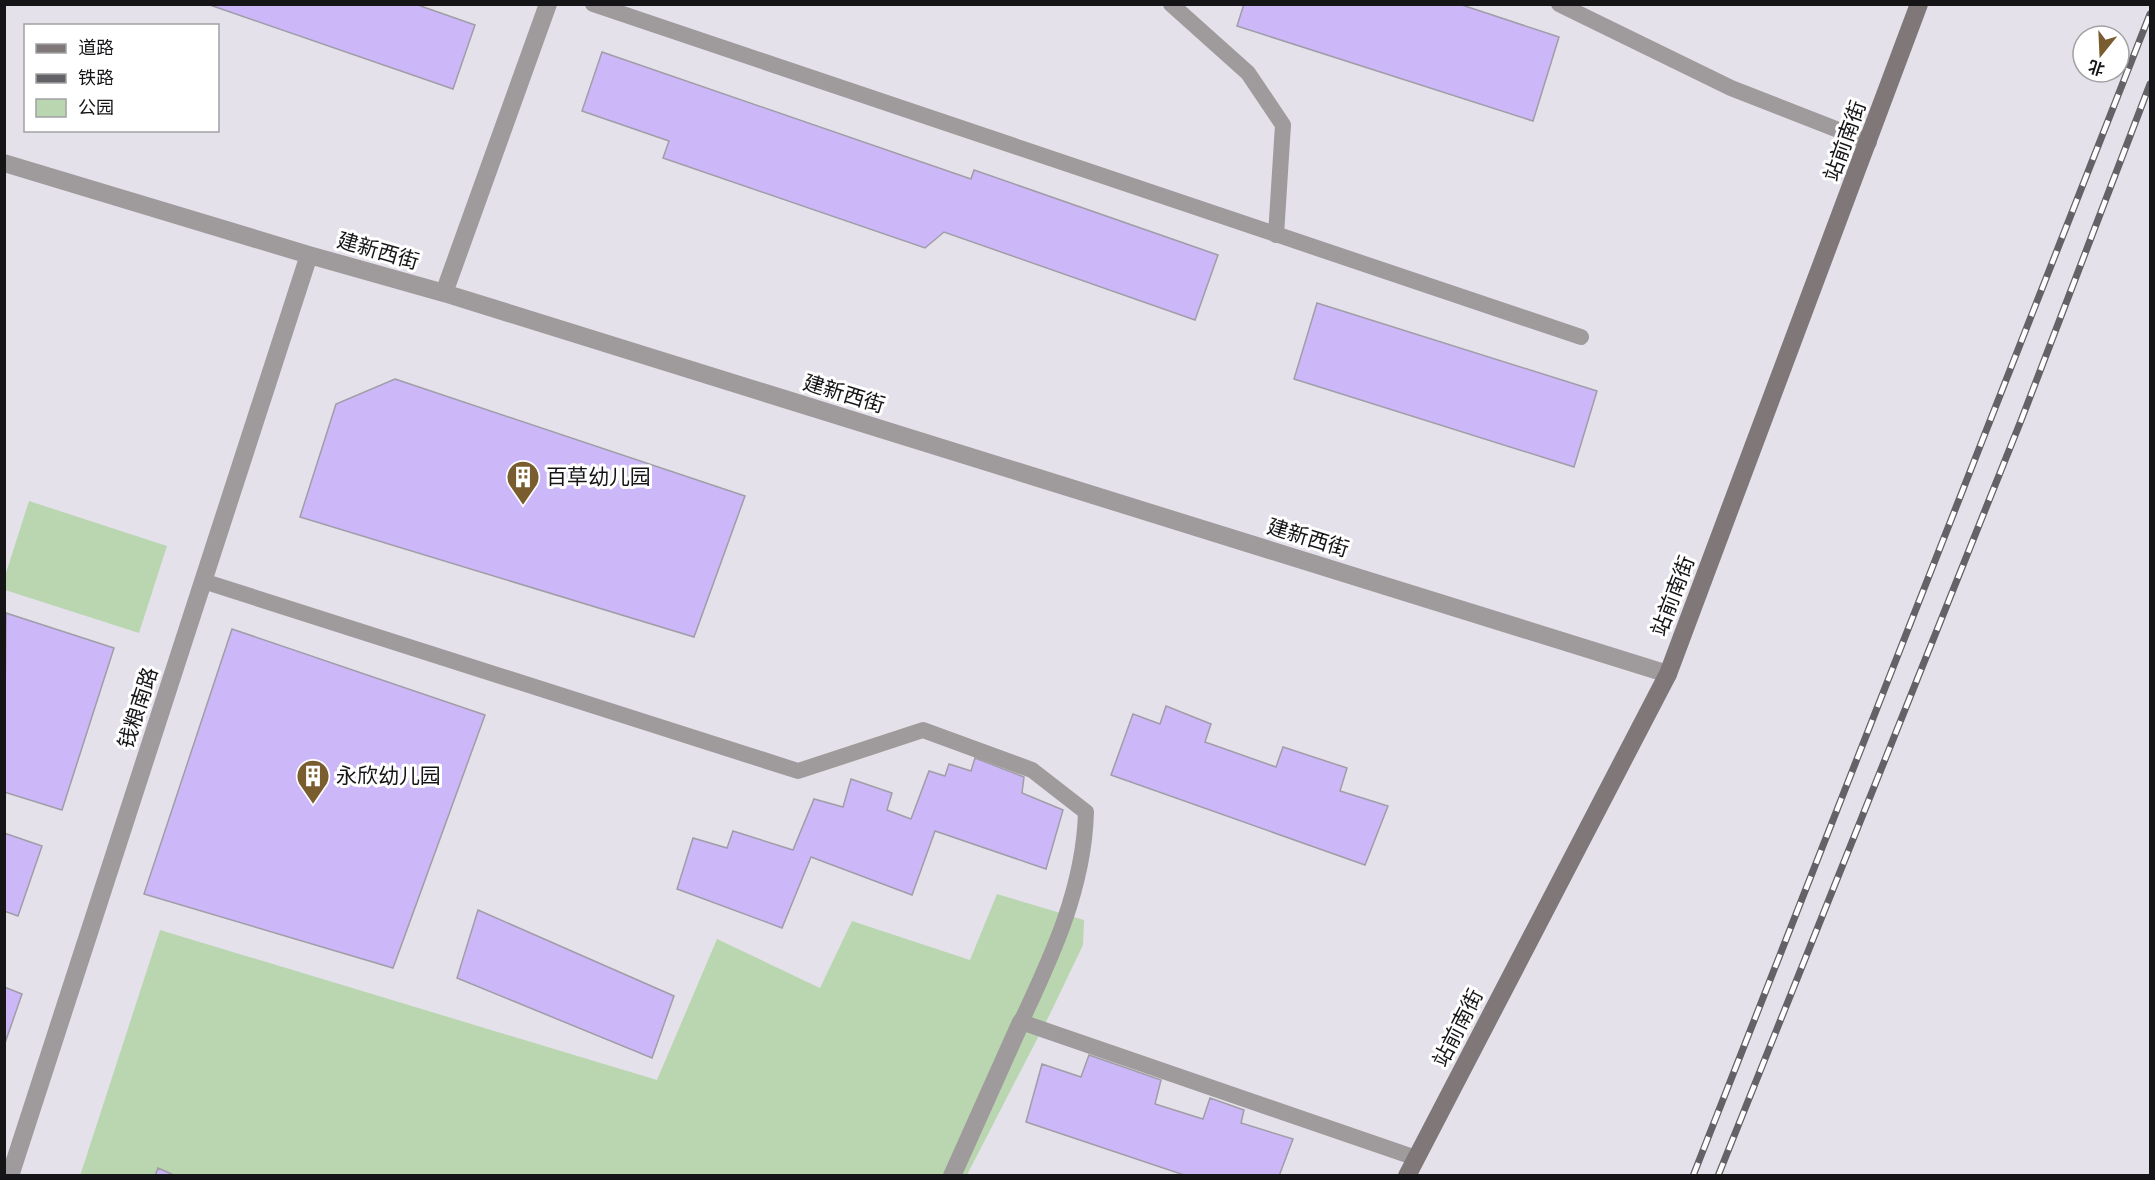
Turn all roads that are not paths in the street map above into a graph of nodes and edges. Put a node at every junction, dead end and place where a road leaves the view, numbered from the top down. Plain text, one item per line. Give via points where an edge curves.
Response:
1 (548, 4) edge
2 (593, 4) edge
3 (1171, 4) edge
4 (1558, 4) edge
5 (1919, 4) edge
6 (1869, 142) junction
7 (4, 163) edge
8 (1276, 235) junction
9 (309, 255) junction
10 (444, 293) junction
11 (1581, 337) dead end
12 (203, 580) junction
13 (1668, 674) junction
14 (1021, 1022) junction
15 (1416, 1158) junction
16 (10, 1176) edge
17 (952, 1176) edge
18 (1407, 1176) edge

1 - 10 street
2 - 8 lane
3 - 8 lane via 1248,73 1283,125
4 - 6 lane via 1731,88
5 - 6 main road, 站前南街
6 - 13 main road, 站前南街
7 - 9 street, 建新西街
8 - 11 lane
9 - 10 street, 建新西街
9 - 12 street, 钱粮南路
10 - 13 street, 建新西街
12 - 14 lane via 798,771 923,730 1032,770 1086,812 1086,840 1069,910
12 - 16 street, 钱粮南路
13 - 15 main road, 站前南街
14 - 15 lane
14 - 17 street
15 - 18 main road, 站前南街

